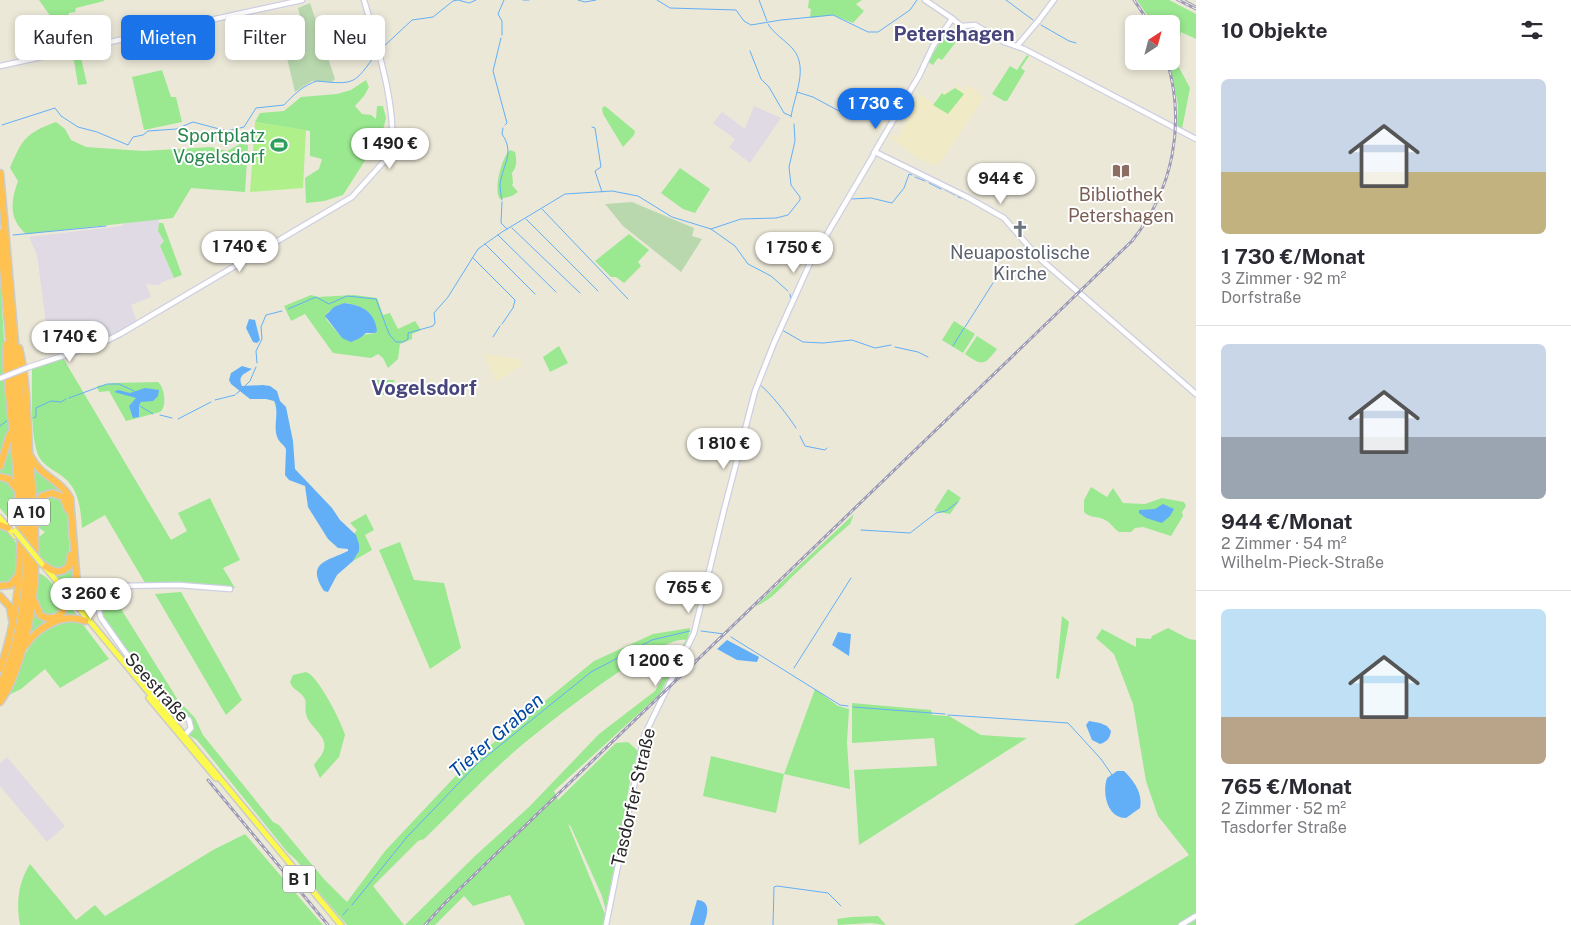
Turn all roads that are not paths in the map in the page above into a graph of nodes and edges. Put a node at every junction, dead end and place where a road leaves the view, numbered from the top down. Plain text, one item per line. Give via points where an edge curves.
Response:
1 (302, 0) edge
2 (364, 0) edge
3 (926, 0) edge
4 (1054, 0) edge
5 (952, 19) junction
6 (1016, 46) junction
7 (0, 66) edge
8 (1196, 139) edge
9 (874, 154) junction
10 (0, 172) edge
11 (0, 234) edge
12 (11, 325) junction
13 (0, 378) edge
14 (1196, 394) edge
15 (12, 428) junction
16 (30, 454) junction
17 (0, 466) edge
18 (0, 477) edge
19 (17, 490) junction
20 (34, 511) junction
21 (0, 513) edge
22 (0, 518) edge
23 (0, 525) edge
24 (13, 532) junction
25 (42, 566) junction
26 (21, 570) junction
27 (0, 586) edge
28 (230, 589) dead end
29 (60, 591) junction
30 (0, 596) edge
31 (34, 598) junction
32 (79, 608) junction
33 (85, 621) junction
34 (13, 625) junction
35 (23, 648) junction
36 (0, 669) edge
37 (0, 685) edge
38 (0, 696) edge
39 (0, 702) edge
40 (184, 735) junction
41 (1196, 916) edge
42 (337, 925) edge
43 (341, 925) edge
44 (606, 925) edge
45 (1181, 925) edge

1 - 7 street
2 - 13 street, bridge via 380,54 392,132 388,157 352,197 121,334
3 - 5 street
4 - 6 street
5 - 6 street via 962,26 977,25
5 - 9 street, Tasdorfer Straße via 933,46
6 - 8 street
9 - 14 street via 963,195 1004,218 1042,261
9 - 44 street, Tasdorfer Straße via 808,269 756,387 694,633 644,736
10 - 12 highway, A 10
11 - 12 highway, A 10
12 - 15 highway via 6,356
12 - 16 highway via 21,355
12 - 37 highway, A 10 via 26,568 18,628
12 - 38 highway, A 10 via 31,568 20,643
15 - 17 highway
15 - 19 highway
16 - 20 highway
16 - 32 highway via 40,471 63,487 70,498
18 - 19 highway via 9,479
19 - 26 highway
20 - 25 highway via 38,500 49,493 60,495 67,505 69,566 57,572
20 - 31 highway
21 - 24 main road, B 1
22 - 24 main road, B 1
23 - 24 highway
24 - 25 main road, B 1, bridge
25 - 29 main road, B 1
25 - 32 main road, B 1
26 - 27 highway via 10,585
26 - 34 highway
28 - 40 street, Seestraße via 179,585 118,586 107,590 100,600 101,618 125,652 169,706 189,720 191,728
29 - 31 highway via 63,609 52,619 40,615
29 - 33 main road, B 1
30 - 34 highway via 10,607
31 - 35 highway
32 - 40 main road, B 1
33 - 35 highway via 72,618 48,625 32,636
33 - 42 main road, B 1
34 - 36 highway
35 - 39 highway via 13,678
40 - 43 main road, B 1
41 - 45 street

